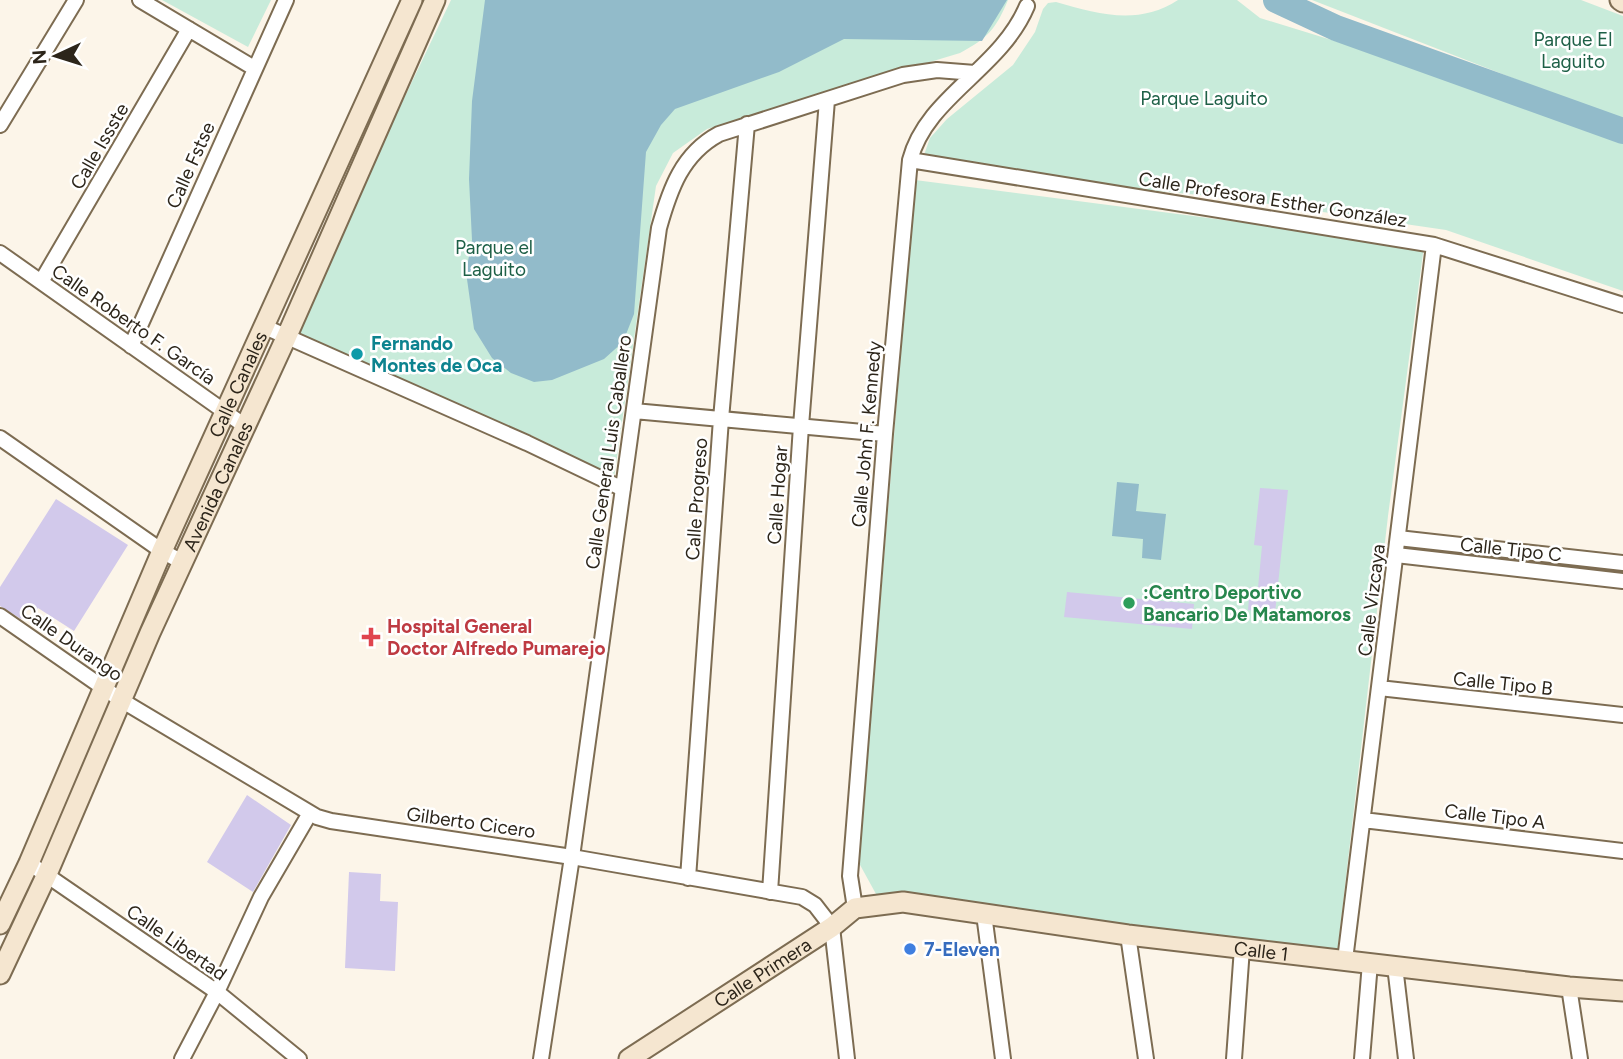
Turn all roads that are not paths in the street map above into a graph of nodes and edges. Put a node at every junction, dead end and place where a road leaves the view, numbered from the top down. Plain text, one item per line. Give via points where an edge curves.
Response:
1 (76, 0) edge
2 (140, 0) edge
3 (286, 0) edge
4 (408, 1) edge
5 (432, 6) edge
6 (1027, 6) dead end
7 (189, 29) junction
8 (254, 68) junction
9 (975, 73) junction
10 (827, 100) junction
11 (747, 124) junction
12 (0, 125) edge
13 (910, 160) junction
14 (1434, 244) junction
15 (0, 253) edge
16 (41, 282) junction
17 (1623, 305) edge
18 (265, 327) junction
19 (286, 338) junction
20 (131, 346) junction
21 (634, 411) junction
22 (225, 412) junction
23 (722, 419) junction
24 (245, 426) junction
25 (801, 426) junction
26 (885, 433) junction
27 (0, 438) edge
28 (622, 489) junction
29 (1398, 538) junction
30 (162, 551) junction
31 (1396, 555) junction
32 (183, 562) junction
33 (1623, 563) edge
34 (1623, 581) edge
35 (0, 616) edge
36 (104, 688) junction
37 (1379, 688) junction
38 (121, 700) junction
39 (1623, 715) edge
40 (310, 813) junction
41 (1363, 820) junction
42 (1623, 851) edge
43 (572, 857) junction
44 (29, 863) junction
45 (47, 874) junction
46 (688, 878) junction
47 (770, 892) junction
48 (855, 908) junction
49 (984, 915) junction
50 (0, 924) edge
51 (832, 927) junction
52 (1128, 935) junction
53 (1242, 948) junction
54 (1345, 960) junction
55 (1370, 963) junction
56 (1395, 966) junction
57 (0, 974) edge
58 (1570, 987) junction
59 (1623, 991) edge
60 (217, 992) junction
61 (182, 1059) edge
62 (299, 1059) edge
63 (541, 1059) edge
64 (629, 1059) edge
65 (847, 1059) edge
66 (1003, 1059) edge
67 (1146, 1059) edge
68 (1234, 1059) edge
69 (1362, 1059) edge
70 (1406, 1059) edge
71 (1580, 1059) edge

1 - 12 street
2 - 7 street
3 - 8 street, Calle Fstse
4 - 5 street
4 - 18 main road, Calle Canales
5 - 19 main road, Avenida Canales
6 - 9 street, Calle John F. Kennedy via 1002,48
7 - 8 street
7 - 16 street, Calle Issste
8 - 20 street, Calle Fstse
9 - 10 street, Calle General Luis Caballero via 924,71
9 - 13 street, Calle John F. Kennedy via 927,121
10 - 11 street, Calle General Luis Caballero
10 - 25 street, Calle Hogar
11 - 21 street, Calle General Luis Caballero via 710,139 695,151 670,189 659,228
11 - 23 street, Calle Progreso
13 - 14 street, Calle Profesora Esther González
13 - 26 street, Calle John F. Kennedy
14 - 17 street, Calle Profesora Esther González
14 - 29 street, Calle Vizcaya
15 - 16 street, Calle Roberto F. García
16 - 20 street, Calle Roberto F. García
18 - 19 street
18 - 22 main road, Calle Canales
19 - 24 main road, Avenida Canales
19 - 28 street
20 - 22 street, Calle Roberto F. García
21 - 23 street
21 - 28 street, Calle General Luis Caballero
22 - 24 street, Calle Roberto F. García
22 - 30 main road, Calle Canales
23 - 25 street
23 - 46 street, Calle Progreso
24 - 32 main road, Avenida Canales
25 - 26 street
25 - 47 street, Calle Hogar
26 - 48 street, Calle John F. Kennedy via 850,876
27 - 30 street
28 - 43 street, Calle General Luis Caballero
29 - 31 street, Calle Vizcaya
29 - 33 street, Calle Tipo C
30 - 32 street
30 - 36 main road, Calle Canales
31 - 34 street, Calle Tipo C
31 - 37 street, Calle Vizcaya
32 - 38 main road, Avenida Canales
35 - 36 street, Calle Durango
36 - 38 street, Calle Durango
36 - 44 main road, Calle Canales
37 - 39 street, Calle Tipo B
37 - 41 street, Calle Vizcaya
38 - 40 street, Gilberto Cicero
38 - 45 main road, Avenida Canales
40 - 43 street, Gilberto Cicero via 331,821
40 - 60 street via 261,897
41 - 42 street, Calle Tipo A
41 - 54 street, Calle Vizcaya
43 - 46 street, Gilberto Cicero
43 - 63 street, Calle General Luis Caballero
44 - 45 street, Calle Libertad
44 - 50 main road, Calle Canales
45 - 57 main road, Avenida Canales
45 - 60 street, Calle Libertad
46 - 47 street, Gilberto Cicero
47 - 51 street, Gilberto Cicero via 802,897 815,905
48 - 49 main road, Calle 1 via 903,902
48 - 51 main road, Calle Primera
49 - 52 main road, Calle 1
49 - 66 street
51 - 64 main road, Calle Primera
51 - 65 street
52 - 53 main road, Calle 1
52 - 67 street
53 - 54 main road, Calle 1
53 - 68 street
54 - 55 main road, Calle 1
55 - 56 main road, Calle 1
55 - 69 street
56 - 58 main road, Calle 1
56 - 70 street
58 - 59 main road, Calle 1
58 - 71 street
60 - 61 street
60 - 62 street, Calle Libertad

